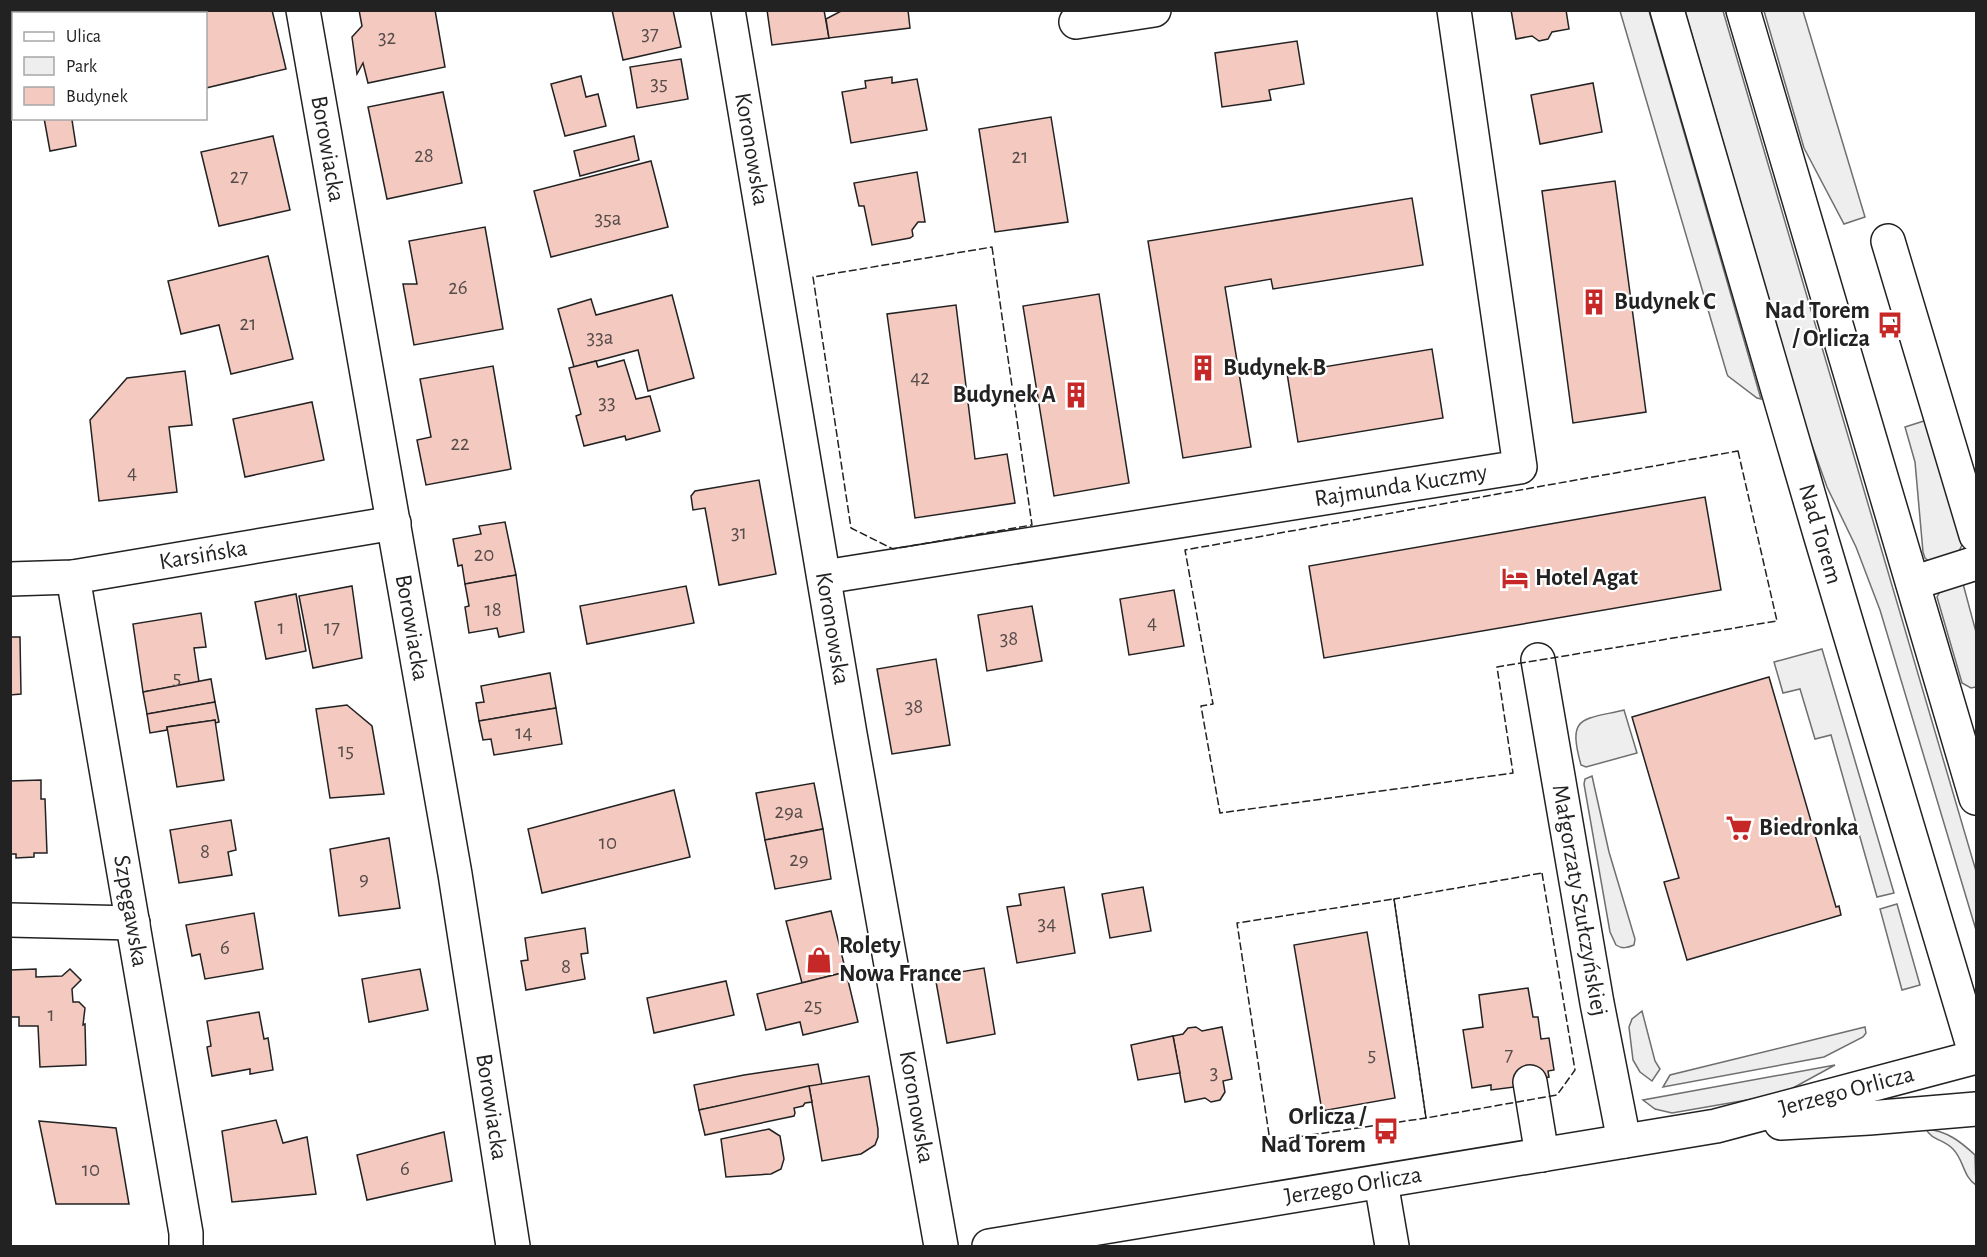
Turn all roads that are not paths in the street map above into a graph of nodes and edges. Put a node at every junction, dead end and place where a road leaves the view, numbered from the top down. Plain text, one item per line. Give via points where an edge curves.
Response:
1 (303, 10) edge
2 (728, 10) edge
3 (1154, 10) edge
4 (1454, 10) edge
5 (1667, 10) edge
6 (1743, 10) edge
7 (1076, 22) dead end
8 (1888, 241) dead end
9 (393, 523) junction
10 (1977, 535) edge
11 (1977, 563) edge
12 (74, 577) junction
13 (824, 577) junction
14 (10, 579) edge
15 (1913, 583) junction
16 (1538, 660) dead end
17 (1977, 798) edge
18 (10, 920) edge
19 (133, 923) junction
20 (1977, 1056) edge
21 (1530, 1082) dead end
22 (1977, 1109) edge
23 (1716, 1126) junction
24 (1624, 1141) junction
25 (1542, 1155) junction
26 (1381, 1182) junction
27 (186, 1246) edge
28 (513, 1246) edge
29 (941, 1246) edge
30 (989, 1246) edge
31 (1392, 1246) edge

1 - 9 street, Borowiacka
2 - 13 street, Koronowska
3 - 7 street
4 - 13 street, Rajmunda Kuczmy via 1520,467
5 - 20 street, Nad Torem
6 - 15 street
8 - 10 street
9 - 12 street, Karsińska
9 - 28 street, Borowiacka via 455,874
11 - 15 street
12 - 14 street, Karsińska
12 - 19 street, Szpęgawska
13 - 29 street, Koronowska
15 - 17 street
16 - 24 street, Małgorzaty Szułczyńskiej
18 - 19 street
19 - 27 street, Szpęgawska
20 - 23 street, Jerzego Orlicza
21 - 25 street
22 - 23 street, Jerzego Orlicza
23 - 24 street, Jerzego Orlicza
24 - 25 street, Jerzego Orlicza
25 - 26 street, Jerzego Orlicza
26 - 30 street, Jerzego Orlicza
26 - 31 street

